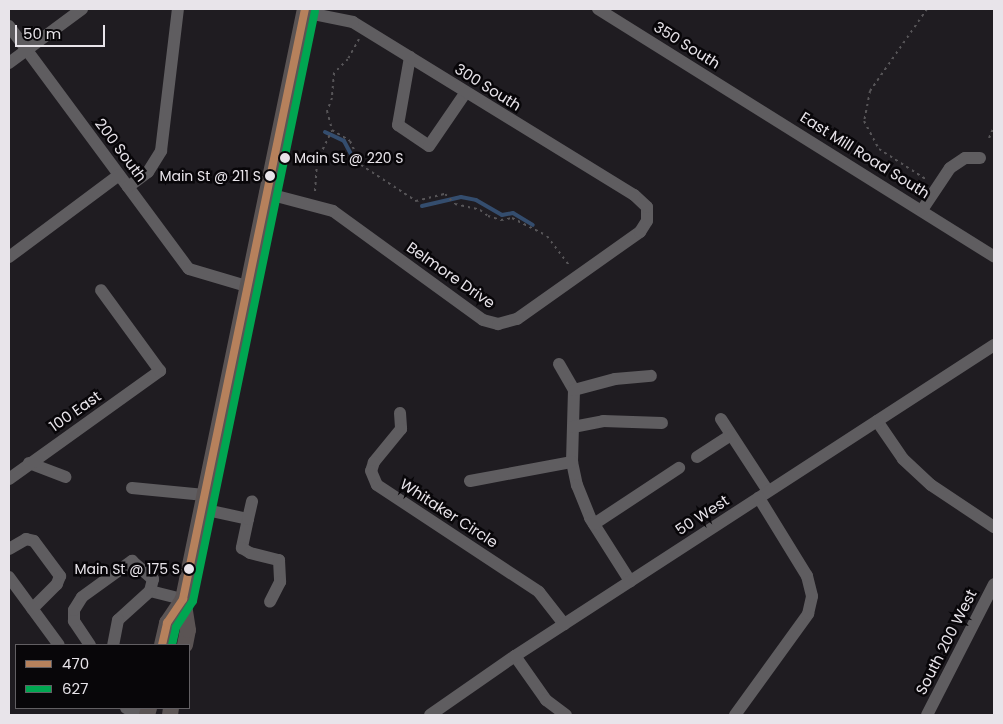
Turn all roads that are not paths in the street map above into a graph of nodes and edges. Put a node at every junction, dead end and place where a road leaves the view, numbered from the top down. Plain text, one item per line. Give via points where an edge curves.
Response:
1 (82, 9) edge
2 (178, 9) edge
3 (598, 9) edge
4 (304, 10) edge
5 (9, 26) edge
6 (26, 50) junction
7 (410, 57) junction
8 (9, 63) edge
9 (466, 92) junction
10 (759, 109) joint
11 (980, 158) dead end
12 (119, 175) junction
13 (128, 187) junction
14 (265, 193) junction
15 (648, 207) joint
16 (922, 210) junction
17 (994, 256) edge
18 (9, 258) edge
19 (246, 286) junction
20 (101, 290) dead end
21 (994, 345) edge
22 (559, 364) dead end
23 (651, 376) dead end
24 (574, 390) junction
25 (400, 413) dead end
26 (721, 419) dead end
27 (877, 421) junction
28 (662, 423) dead end
29 (573, 427) junction
30 (731, 434) junction
31 (697, 457) dead end
32 (572, 462) junction
33 (29, 463) junction
34 (679, 468) dead end
35 (65, 477) dead end
36 (9, 479) edge
37 (470, 482) dead end
38 (132, 488) dead end
39 (764, 495) junction
40 (252, 501) dead end
41 (203, 502) junction
42 (248, 519) junction
43 (594, 524) junction
44 (994, 527) edge
45 (9, 549) edge
46 (9, 576) edge
47 (630, 581) junction
48 (994, 584) edge
49 (150, 591) junction
50 (183, 599) junction
51 (270, 602) dead end
52 (32, 608) junction
53 (564, 624) junction
54 (58, 644) edge
55 (89, 644) edge
56 (113, 644) edge
57 (162, 644) edge
58 (184, 644) edge
59 (515, 656) junction
60 (128, 709) edge
61 (140, 715) edge
62 (430, 715) edge
63 (566, 715) edge
64 (735, 715) edge
65 (927, 715) edge

1 - 6 street
2 - 13 street via 162,151 148,172
3 - 10 street, 350 South
4 - 7 street, 300 South via 353,22
4 - 14 main road
5 - 6 street, 200 South
6 - 8 street
6 - 12 street, 200 South
7 - 9 street, 300 South
7 - 9 street via 398,125 429,146
9 - 15 street, 300 South via 634,195
10 - 16 street, East Mill Road South
11 - 16 street via 965,158 950,168
12 - 13 street, 200 South
12 - 18 street
13 - 19 street, 200 South via 189,269
14 - 15 street, Belmore Drive via 334,211 483,320 498,324 517,319 640,232 647,221
14 - 19 main road
16 - 17 street, East Mill Road South
19 - 41 main road
20 - 33 street, 100 East via 160,371
21 - 27 street, 50 West
22 - 24 street
23 - 24 street via 615,379
24 - 29 street
25 - 53 street, Whitaker Circle via 401,429 374,462 371,471 377,485 539,592
26 - 30 street
27 - 39 street, 50 West
27 - 44 street via 903,459 931,485
28 - 29 street via 603,421
29 - 32 street
30 - 31 street
30 - 39 street
32 - 37 street
32 - 43 street via 576,485
33 - 35 street
33 - 36 street, 100 East
34 - 43 street
38 - 41 street
39 - 47 street, 50 West
39 - 64 street via 807,576 812,596 808,614
40 - 42 street
41 - 42 street
41 - 50 main road
42 - 51 street via 242,548 279,560 280,582
43 - 47 street
45 - 52 street via 26,539 34,541 60,576 57,584
46 - 52 street
47 - 53 street, 50 West
48 - 65 street, South 200 West
49 - 50 street
49 - 55 street via 153,579 132,560 82,598 74,610 74,621
49 - 56 street via 118,620
50 - 57 main road via 167,623
50 - 58 main road via 188,630
52 - 54 street
53 - 59 street, 50 West
59 - 62 street, 50 West
59 - 63 street via 546,700
60 - 61 street

